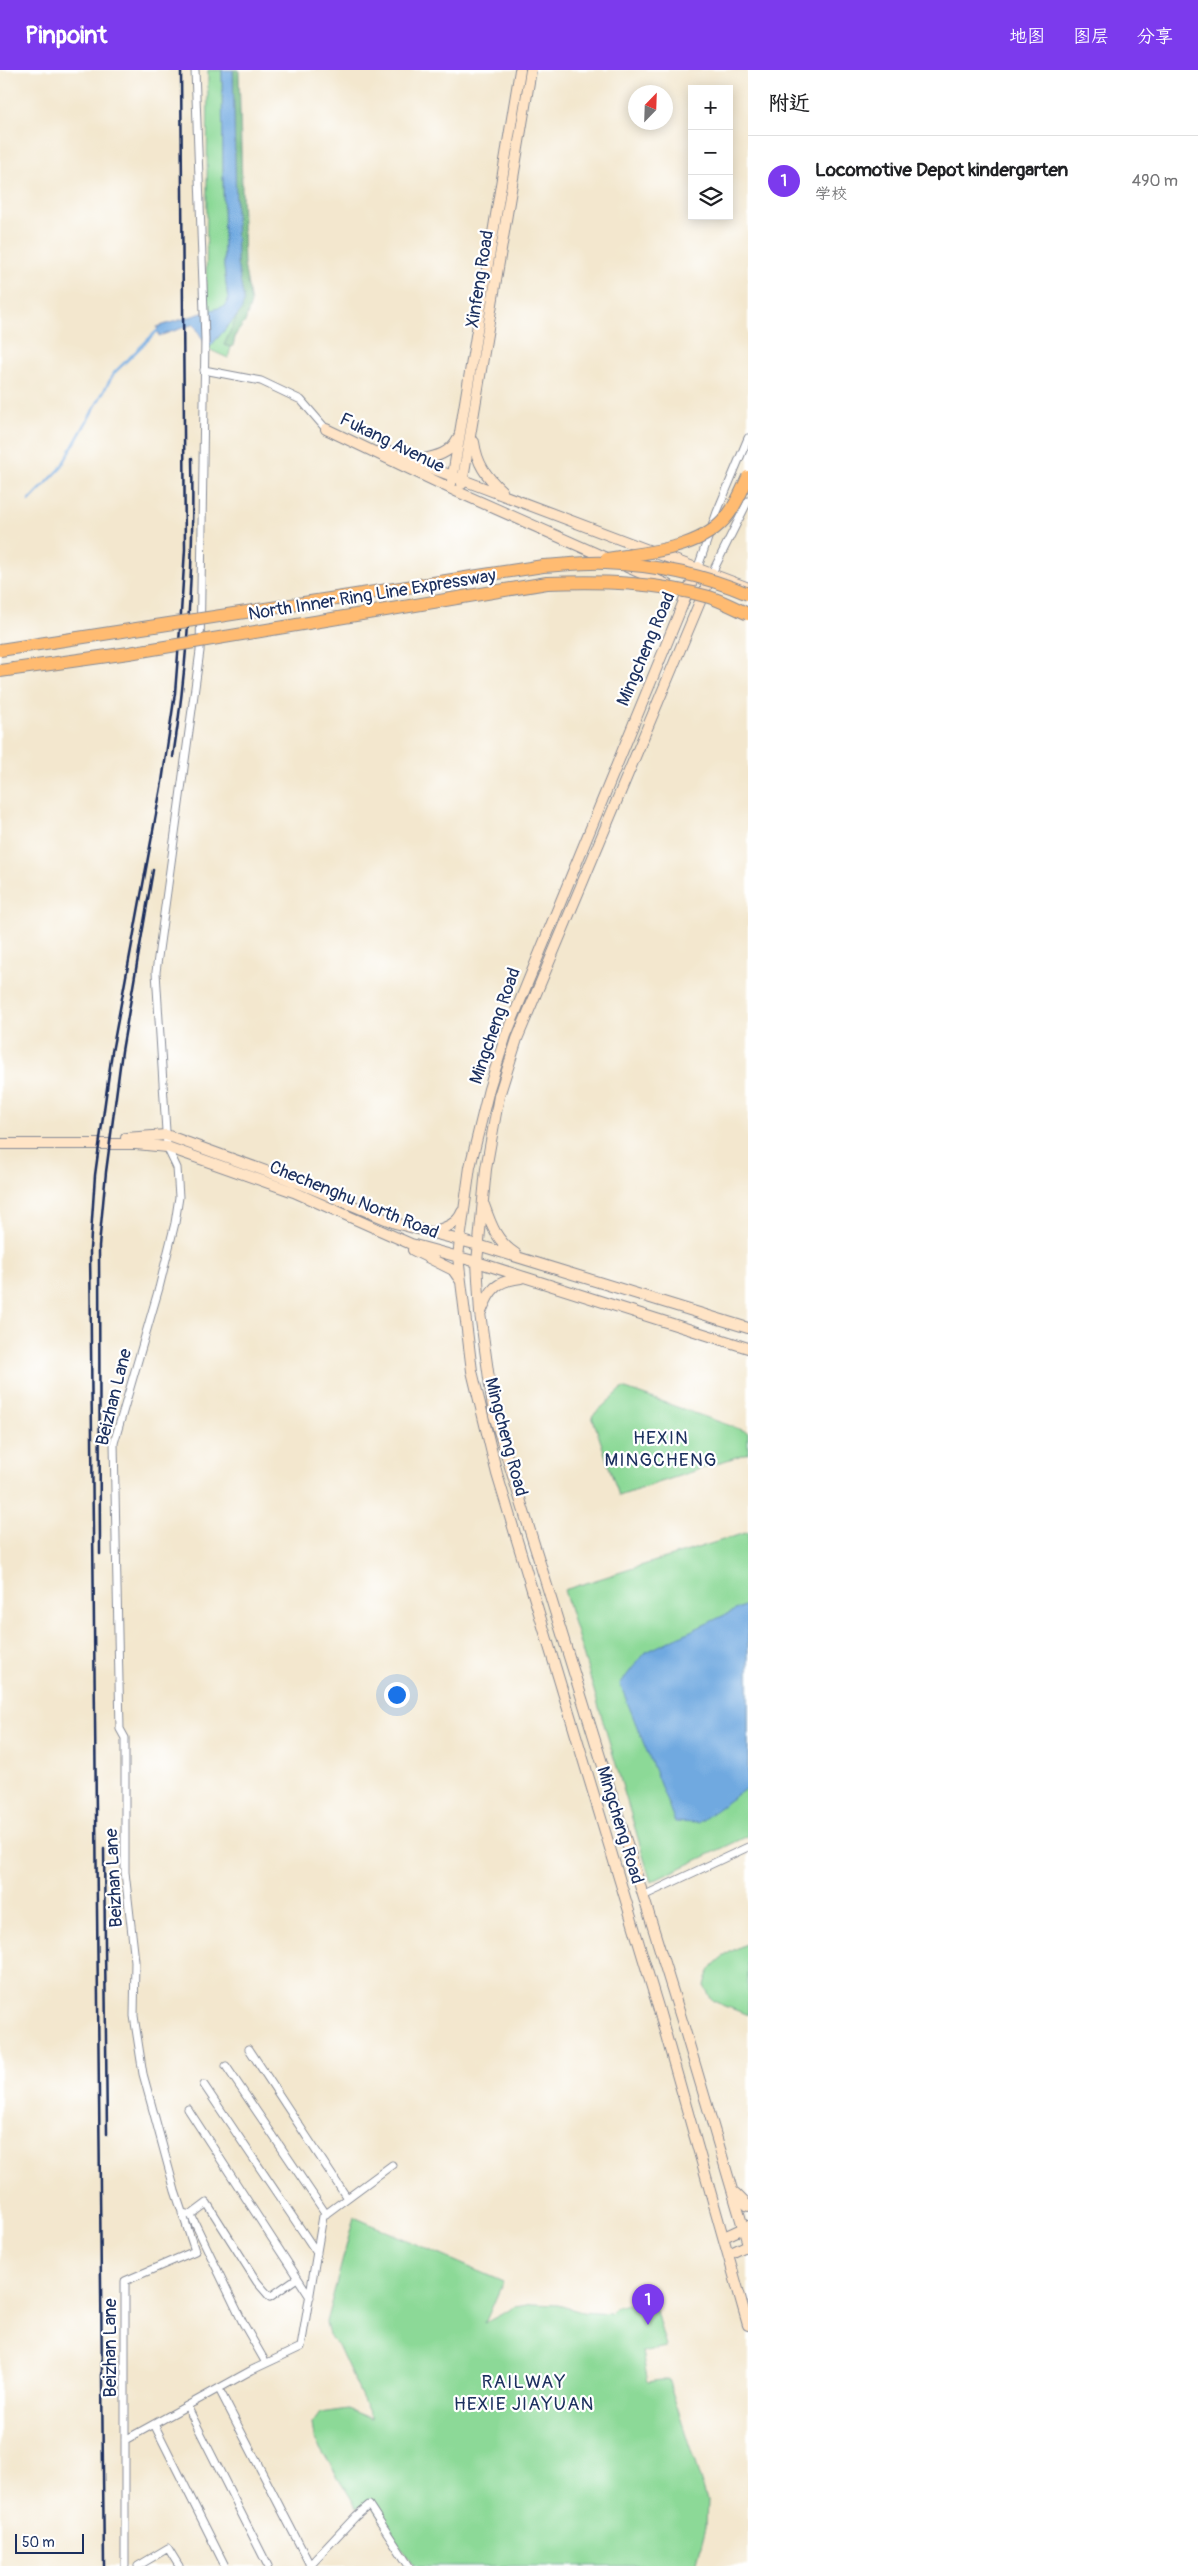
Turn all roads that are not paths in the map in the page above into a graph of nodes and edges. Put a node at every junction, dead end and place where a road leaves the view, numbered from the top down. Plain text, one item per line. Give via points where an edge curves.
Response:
1 (196, 70) edge
2 (520, 70) edge
3 (531, 70) edge
4 (204, 370) junction
5 (326, 429) junction
6 (467, 431) junction
7 (748, 438) edge
8 (414, 461) junction
9 (459, 477) junction
10 (748, 477) edge
11 (454, 490) junction
12 (506, 495) junction
13 (748, 501) edge
14 (572, 565) junction
15 (698, 567) junction
16 (712, 573) junction
17 (748, 588) edge
18 (686, 593) junction
19 (748, 594) edge
20 (701, 599) junction
21 (748, 614) edge
22 (748, 619) edge
23 (0, 650) edge
24 (0, 671) edge
25 (166, 1135) junction
26 (0, 1138) edge
27 (0, 1144) edge
28 (167, 1147) junction
29 (294, 1192) junction
30 (482, 1201) junction
31 (465, 1204) junction
32 (431, 1232) junction
33 (460, 1240) junction
34 (478, 1245) junction
35 (458, 1257) junction
36 (528, 1260) junction
37 (476, 1262) junction
38 (525, 1278) junction
39 (462, 1283) junction
40 (480, 1313) junction
41 (748, 1328) edge
42 (748, 1348) edge
43 (748, 1847) edge
44 (643, 1896) junction
45 (249, 2049) dead end
46 (226, 2066) dead end
47 (204, 2085) dead end
48 (188, 2109) dead end
49 (392, 2166) dead end
50 (732, 2189) junction
51 (347, 2198) junction
52 (748, 2206) edge
53 (182, 2213) junction
54 (326, 2214) junction
55 (191, 2216) junction
56 (746, 2227) edge
57 (724, 2237) junction
58 (748, 2244) edge
59 (317, 2253) junction
60 (729, 2254) junction
61 (298, 2278) junction
62 (310, 2297) junction
63 (748, 2325) edge
64 (266, 2363) junction
65 (219, 2388) junction
66 (187, 2406) junction
67 (154, 2424) junction
68 (125, 2440) junction
69 (309, 2565) edge
70 (125, 2566) edge
71 (138, 2566) edge
72 (179, 2566) edge
73 (225, 2566) edge
74 (268, 2566) edge
75 (409, 2566) edge

1 - 4 street, Beizhan Lane
2 - 6 main road, Xinfeng Road
3 - 6 main road, Xinfeng Road
4 - 5 street via 260,380 285,392 301,400
4 - 25 street, Beizhan Lane via 200,650 156,972
5 - 8 main road, Fukang Avenue
5 - 11 main road, Fukang Avenue
6 - 8 main road via 444,454
6 - 9 main road, Xinfeng Road
6 - 12 main road via 486,475
7 - 15 street via 716,512
8 - 9 main road, Fukang Avenue
9 - 11 main road, Xinfeng Road
9 - 12 main road, Fukang Avenue
10 - 14 highway, bridge via 728,516 690,542
11 - 18 main road, Fukang Avenue
12 - 15 main road, Fukang Avenue
13 - 16 street
14 - 19 highway, North Inner Ring Line Expressway, bridge via 605,563 672,571 722,583
14 - 23 highway, North Inner Ring Line Expressway, bridge via 544,566
15 - 16 main road, Fukang Avenue
15 - 18 main road, Mingcheng Road
16 - 17 main road, Fukang Avenue
16 - 20 main road, Mingcheng Road
18 - 20 main road, Fukang Avenue
18 - 31 main road, Mingcheng Road via 506,1035 470,1167
20 - 22 main road, Fukang Avenue
20 - 30 main road, Mingcheng Road via 516,1040 499,1096
21 - 24 highway, North Inner Ring Line Expressway, bridge via 710,598 662,587 604,581 547,583
25 - 26 main road, Chechenghu North Road
25 - 28 street, Beizhan Lane
25 - 32 main road, Chechenghu North Road via 296,1182 396,1223
27 - 28 main road, Chechenghu North Road
28 - 29 main road, Chechenghu North Road
28 - 53 street, Beizhan Lane via 177,1168 179,1197 175,1222 114,1443 114,1453 120,1729 124,1738 125,1872 135,1961 134,2016 143,2074
29 - 35 main road, Chechenghu North Road via 410,1244
29 - 39 main road via 299,1201 439,1261 453,1270
30 - 34 main road, Mingcheng Road
30 - 36 main road via 493,1230 507,1248
31 - 32 main road via 459,1219 446,1228
31 - 33 main road, Mingcheng Road
32 - 33 main road, Chechenghu North Road
33 - 34 main road, Chechenghu North Road
33 - 35 main road, Mingcheng Road
34 - 36 main road, Chechenghu North Road
34 - 37 main road, Mingcheng Road
35 - 37 main road, Chechenghu North Road
35 - 39 main road, Mingcheng Road
36 - 41 main road, Chechenghu North Road
37 - 38 main road, Chechenghu North Road
37 - 40 main road, Mingcheng Road
38 - 40 main road via 502,1281 487,1297
38 - 42 main road, Chechenghu North Road
39 - 57 main road, Mingcheng Road via 472,1371 497,1474 653,1988
40 - 44 main road, Mingcheng Road via 494,1415
43 - 44 street
44 - 50 main road, Mingcheng Road
45 - 51 street
46 - 54 street
47 - 59 street
48 - 61 street
49 - 51 street
50 - 52 main road
50 - 56 main road, Mingcheng Road
51 - 54 street
53 - 55 street
53 - 68 street, Beizhan Lane via 196,2251 125,2281
54 - 59 street
55 - 61 street via 207,2203 270,2297
55 - 64 street
56 - 57 main road
56 - 58 main road, Mingcheng Road
57 - 60 main road, Mingcheng Road
58 - 60 main road
59 - 62 street
60 - 63 main road, Mingcheng Road
61 - 62 street
62 - 64 street via 302,2347
64 - 65 street
65 - 66 street
65 - 69 street
66 - 67 street
66 - 74 street
67 - 68 street
67 - 73 street
68 - 70 street, Beizhan Lane
69 - 75 street via 369,2505
71 - 72 street via 168,2548

